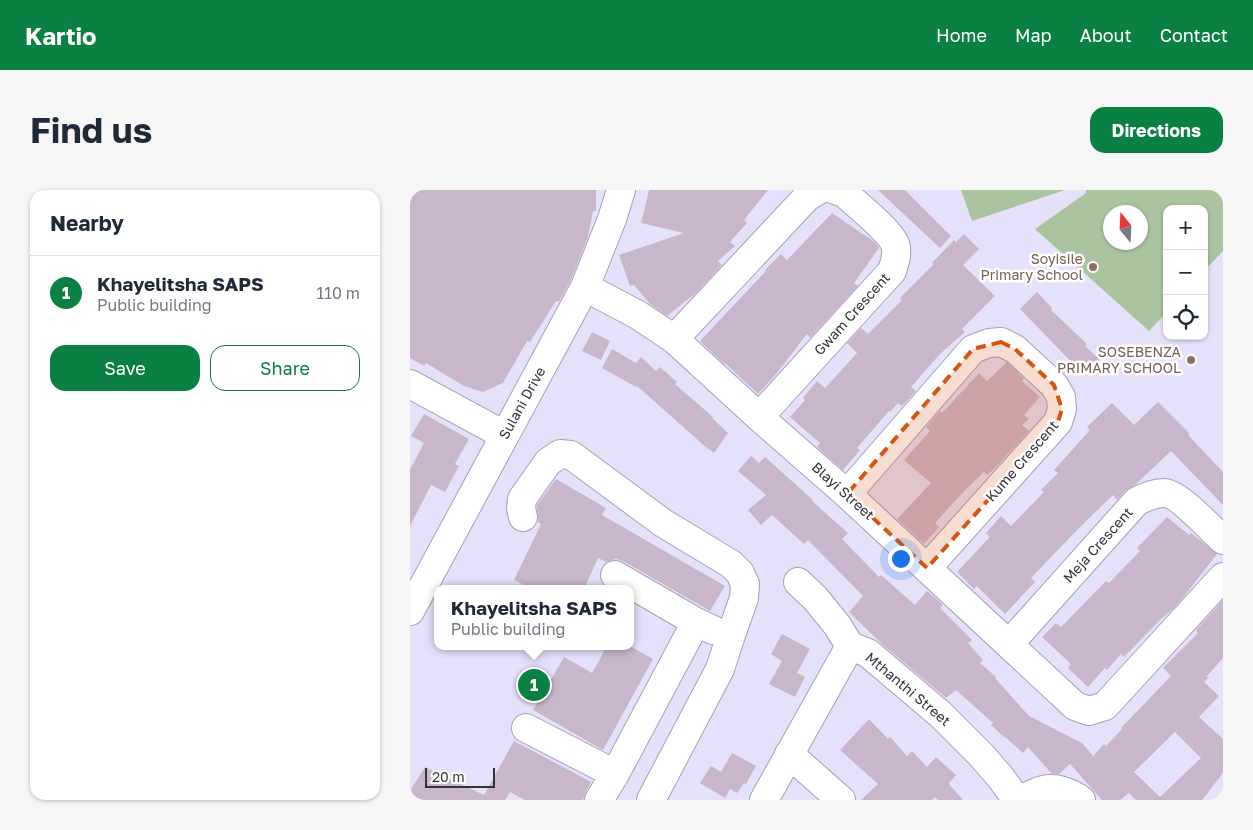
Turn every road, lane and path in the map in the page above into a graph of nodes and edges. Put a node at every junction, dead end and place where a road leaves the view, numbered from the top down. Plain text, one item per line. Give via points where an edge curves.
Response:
1 (621, 190) edge
2 (818, 190) edge
3 (835, 190) edge
4 (585, 287) junction
5 (674, 339) junction
6 (410, 384) edge
7 (759, 417) junction
8 (504, 435) junction
9 (847, 494) junction
10 (523, 517) dead end
11 (1223, 540) edge
12 (927, 568) junction
13 (614, 575) dead end
14 (1223, 577) edge
15 (798, 582) dead end
16 (631, 585) edge
17 (634, 586) edge
18 (410, 611) edge
19 (696, 622) junction
20 (730, 638) junction
21 (1009, 644) junction
22 (850, 646) junction
23 (526, 728) dead end
24 (632, 743) junction
25 (789, 754) junction
26 (671, 763) junction
27 (615, 774) junction
28 (599, 800) edge
29 (652, 800) edge
30 (764, 800) edge
31 (841, 800) edge
32 (1019, 800) edge
33 (1081, 800) edge

1 - 4 street, Sulani Drive
2 - 5 street via 807,197
3 - 7 street, Gwam Crescent via 844,193 888,233 895,244 896,258 892,271
4 - 5 street, Blayi Street via 638,315
4 - 8 street, Sulani Drive
5 - 7 street, Blayi Street
6 - 8 street
7 - 9 street, Blayi Street
8 - 18 street, Sulani Drive
9 - 12 street, Blayi Street
9 - 12 street, Kume Crescent via 974,349 1001,342 1015,348 1048,378 1061,397 1058,422
10 - 20 street via 522,499 548,462 560,454 571,455 663,523 731,564 740,573 745,584 744,598
11 - 21 street, Meja Crescent via 1178,498 1166,493 1153,494 1138,501
12 - 21 street, Blayi Street
13 - 16 street
14 - 21 street, Blayi Street via 1105,706 1089,711 1075,706
15 - 22 street, Mthanthi Street via 837,625
17 - 19 street
19 - 20 street
19 - 24 street
20 - 26 street via 720,669
22 - 25 street
22 - 32 street, Mthanthi Street via 868,654 940,714 982,756
23 - 27 street
24 - 26 street
24 - 27 street
25 - 30 street
25 - 31 street
26 - 29 street
27 - 28 street
32 - 33 street, Mthanthi Street via 1042,790 1057,789 1074,794

